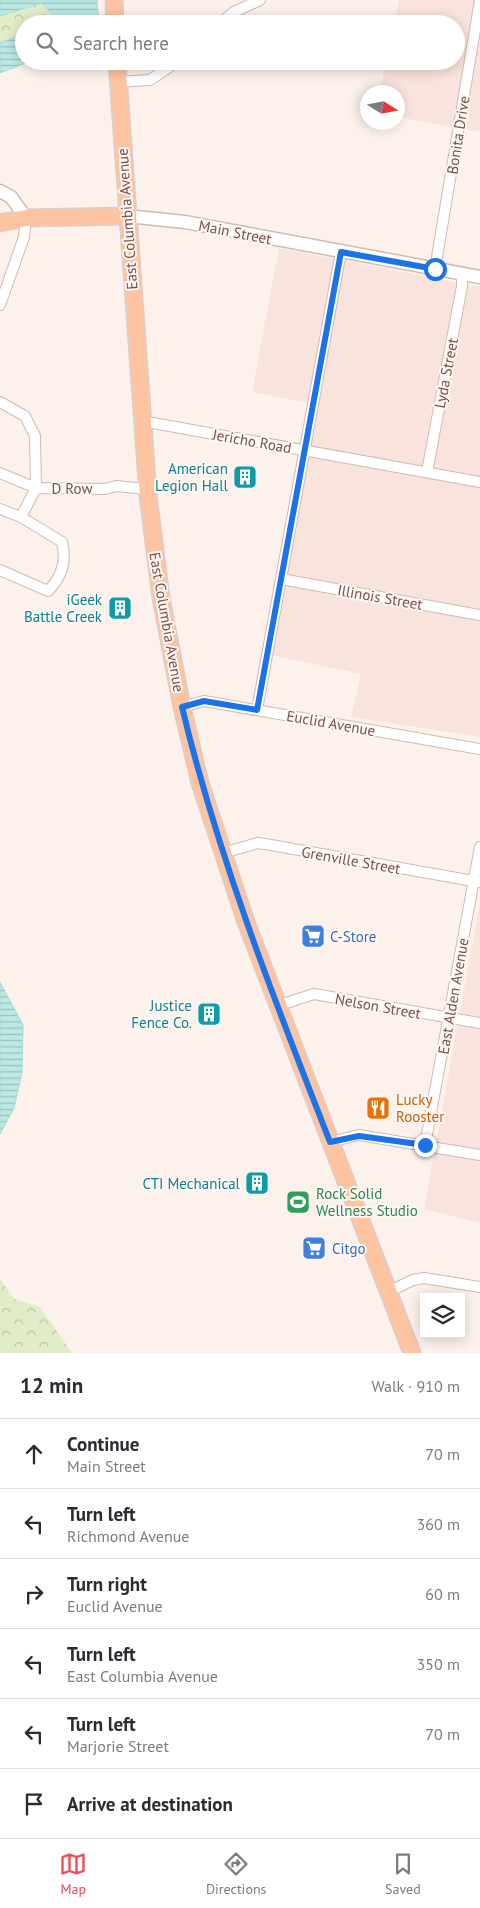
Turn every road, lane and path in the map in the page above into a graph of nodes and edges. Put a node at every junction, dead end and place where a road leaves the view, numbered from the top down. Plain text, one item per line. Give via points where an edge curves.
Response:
1 (114, 0) edge
2 (260, 0) edge
3 (480, 0) edge
4 (115, 15) edge
5 (230, 15) edge
6 (117, 70) edge
7 (165, 70) edge
8 (118, 82) junction
9 (0, 191) edge
10 (127, 216) junction
11 (26, 218) junction
12 (0, 224) edge
13 (341, 252) junction
14 (435, 269) junction
15 (462, 274) junction
16 (480, 277) edge
17 (0, 306) edge
18 (0, 402) edge
19 (142, 421) junction
20 (305, 451) junction
21 (427, 472) junction
22 (0, 473) edge
23 (480, 482) edge
24 (36, 488) junction
25 (148, 492) junction
26 (0, 509) edge
27 (21, 517) junction
28 (0, 570) edge
29 (281, 580) junction
30 (480, 615) edge
31 (182, 707) junction
32 (257, 710) junction
33 (480, 749) edge
34 (480, 847) edge
35 (223, 853) junction
36 (477, 882) edge
37 (277, 1006) junction
38 (448, 1018) junction
39 (480, 1023) edge
40 (330, 1142) junction
41 (425, 1145) junction
42 (480, 1155) edge
43 (480, 1287) edge
44 (388, 1292) junction
45 (412, 1353) edge

1 - 4 main road
2 - 5 street
3 - 14 street, Bonita Drive
6 - 8 main road, East Columbia Avenue
7 - 8 street via 150,80
8 - 10 main road, East Columbia Avenue
9 - 11 street via 11,197
10 - 11 main road, Main Street
10 - 13 street, Main Street via 185,222
10 - 19 main road, East Columbia Avenue
11 - 12 main road, Main Street
11 - 17 street via 24,237
13 - 14 street, Main Street
13 - 20 street
14 - 15 street, Main Street
15 - 16 street, Main Street
15 - 21 street, Lyda Street
18 - 24 street via 25,416 35,436
19 - 20 street, Jericho Road
19 - 25 main road, East Columbia Avenue
20 - 21 street, Jericho Road
20 - 29 street
21 - 23 street, Jericho Road
22 - 24 street
24 - 25 street, D Row via 116,486
24 - 27 street
25 - 31 main road, East Columbia Avenue via 161,598
26 - 27 street
27 - 28 street via 62,542 63,566 57,582 48,591
29 - 30 street, Illinois Street
29 - 32 street
31 - 32 street, Euclid Avenue via 204,701
31 - 35 main road, East Columbia Avenue via 200,783
32 - 33 street, Euclid Avenue
34 - 36 street, East Alden Avenue
35 - 36 street, Grenville Street via 258,843
35 - 37 main road, East Columbia Avenue
36 - 38 street, East Alden Avenue
37 - 38 street, Nelson Street via 314,994
37 - 40 main road, East Columbia Avenue
38 - 39 street, Nelson Street
38 - 41 street, East Alden Avenue
40 - 41 street via 359,1136
40 - 44 main road, East Columbia Avenue
41 - 42 street
43 - 44 street via 424,1278
44 - 45 main road, East Columbia Avenue

